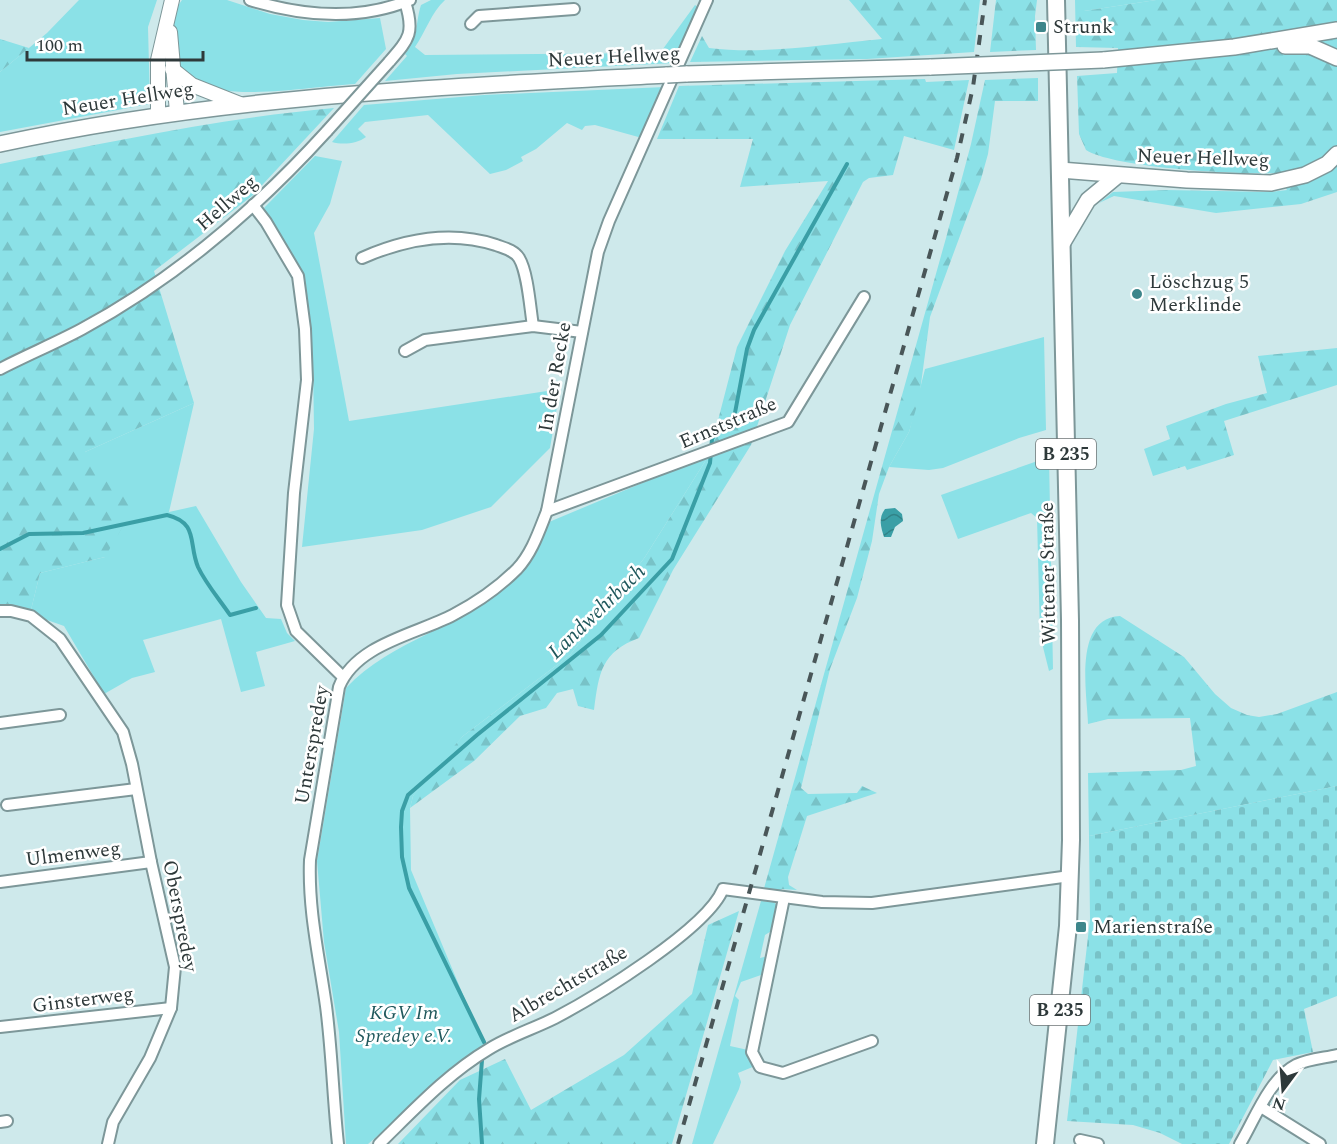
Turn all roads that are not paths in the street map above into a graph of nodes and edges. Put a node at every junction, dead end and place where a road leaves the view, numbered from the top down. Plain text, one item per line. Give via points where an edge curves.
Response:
1 (250, 0) edge
2 (707, 0) edge
3 (1056, 0) edge
4 (408, 1) edge
5 (171, 6) edge
6 (533, 6) edge
7 (574, 9) dead end
8 (471, 24) dead end
9 (1337, 30) edge
10 (1234, 47) junction
11 (1332, 55) edge
12 (172, 69) junction
13 (240, 104) junction
14 (177, 112) junction
15 (158, 115) junction
16 (0, 144) edge
17 (1337, 154) edge
18 (1060, 170) junction
19 (1117, 176) junction
20 (253, 205) junction
21 (1062, 244) junction
22 (362, 258) dead end
23 (864, 297) dead end
24 (534, 326) junction
25 (582, 332) junction
26 (405, 351) dead end
27 (0, 369) edge
28 (547, 512) junction
29 (0, 611) edge
30 (343, 677) junction
31 (60, 715) dead end
32 (0, 723) edge
33 (136, 789) junction
34 (7, 805) dead end
35 (151, 862) junction
36 (1070, 876) junction
37 (0, 882) edge
38 (784, 898) junction
39 (171, 1008) junction
40 (0, 1028) edge
41 (872, 1041) dead end
42 (1337, 1055) edge
43 (1262, 1107) junction
44 (1080, 1140) dead end
45 (108, 1144) edge
46 (338, 1144) edge
47 (379, 1144) edge
48 (1045, 1144) edge
49 (1098, 1144) edge
50 (1240, 1144) edge
51 (1320, 1144) edge

1 - 4 street, Hellweg via 328,15 380,9
2 - 25 street, In der Recke via 609,221 592,273
3 - 18 main road, Wittener Straße / B 235
4 - 20 street, Hellweg, bridge via 410,34 389,62
5 - 12 street
5 - 15 street via 158,60
6 - 7 street
6 - 8 street via 479,16
9 - 10 main road, Neuer Hellweg
10 - 11 main road, Neuer Hellweg via 1310,46
10 - 13 main road, Neuer Hellweg, bridge via 1103,60 686,74
12 - 13 street via 192,85
12 - 14 street
13 - 14 main road, Neuer Hellweg
14 - 15 main road, Neuer Hellweg
15 - 16 main road, Neuer Hellweg
17 - 19 main road, Neuer Hellweg via 1305,176 1271,183
18 - 19 main road, Neuer Hellweg
18 - 21 main road, Wittener Straße / B 235
19 - 21 main road via 1088,200
20 - 27 street, Hellweg via 130,300 82,329
20 - 30 street, Unterspredey via 298,276 305,329 307,380 294,493 289,612 296,631
21 - 36 main road, Wittener Straße / B 235 via 1070,620
22 - 24 street via 383,248 451,235 511,250 521,264
23 - 28 street, Ernststraße via 788,422
24 - 25 street
24 - 26 street via 424,340
25 - 28 street, In der Recke
28 - 30 street, In der Recke via 526,557 501,583 455,614 378,648
29 - 33 street, Oberspredey via 31,616 60,639 123,732
30 - 46 street, Unterspredey via 331,719 309,882
31 - 32 street
33 - 34 street
33 - 35 street, Oberspredey
35 - 37 street, Ulmenweg
35 - 39 street, Oberspredey via 175,967
36 - 38 street, Albrechtstraße via 893,901 849,904
36 - 48 main road, Wittener Straße / B 235 via 1064,974
38 - 41 street via 752,1052 760,1067 783,1073
38 - 47 street, Albrechtstraße via 723,889 704,916 680,936 557,1017 489,1049 438,1086
39 - 40 street, Ginsterweg
39 - 45 street, Oberspredey via 150,1058 113,1122
42 - 43 street via 1287,1070
43 - 50 street
43 - 51 street
44 - 49 street

